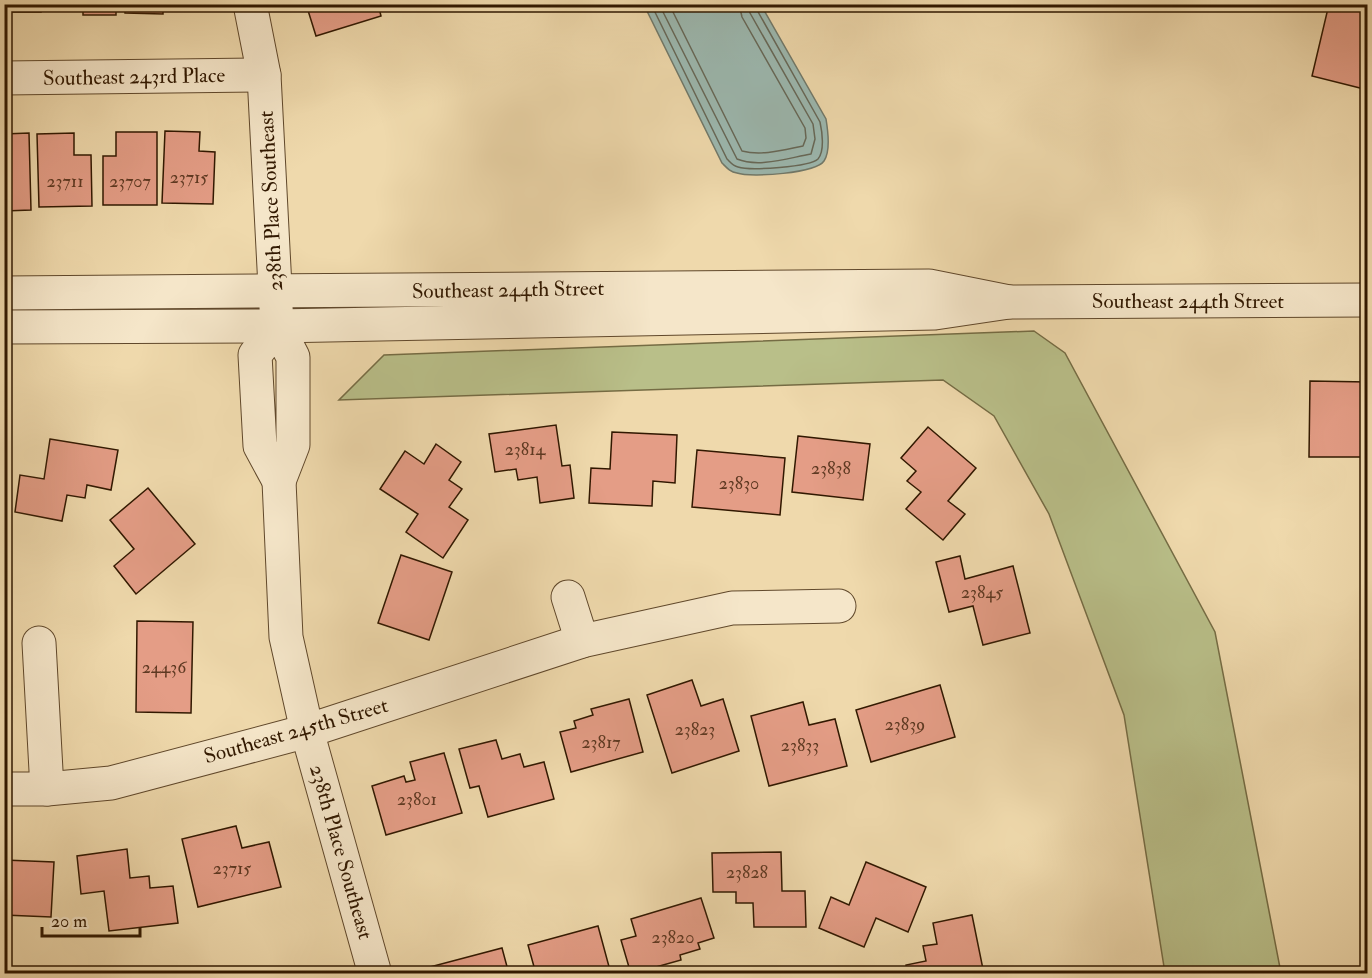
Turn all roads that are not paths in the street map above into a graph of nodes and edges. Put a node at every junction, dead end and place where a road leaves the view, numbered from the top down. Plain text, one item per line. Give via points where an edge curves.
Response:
1 (250, 4) edge
2 (264, 75) junction
3 (4, 78) edge
4 (275, 292) junction
5 (4, 293) edge
6 (1368, 300) edge
7 (1009, 302) junction
8 (277, 326) junction
9 (4, 327) edge
10 (568, 597) dead end
11 (839, 606) dead end
12 (582, 641) junction
13 (39, 643) dead end
14 (307, 731) junction
15 (4, 789) edge
16 (47, 789) junction
17 (375, 974) edge

1 - 2 street, 238th Place Southeast
2 - 3 street, Southeast 243rd Place
2 - 4 street, 238th Place Southeast
4 - 5 street, Southeast 244th Street
4 - 7 street, Southeast 244th Street via 929,286
4 - 8 street, 238th Place Southeast
6 - 7 street, Southeast 244th Street
7 - 8 street, Southeast 244th Street via 935,313
8 - 9 street, Southeast 244th Street
8 - 14 street, 238th Place Southeast via 255,356 260,446 279,481 286,637
10 - 12 street
11 - 12 street, Southeast 245th Street via 732,608
12 - 14 street, Southeast 245th Street
13 - 16 street
14 - 16 street, Southeast 245th Street via 111,783
14 - 17 street, 238th Place Southeast
15 - 16 street, Southeast 245th Street

